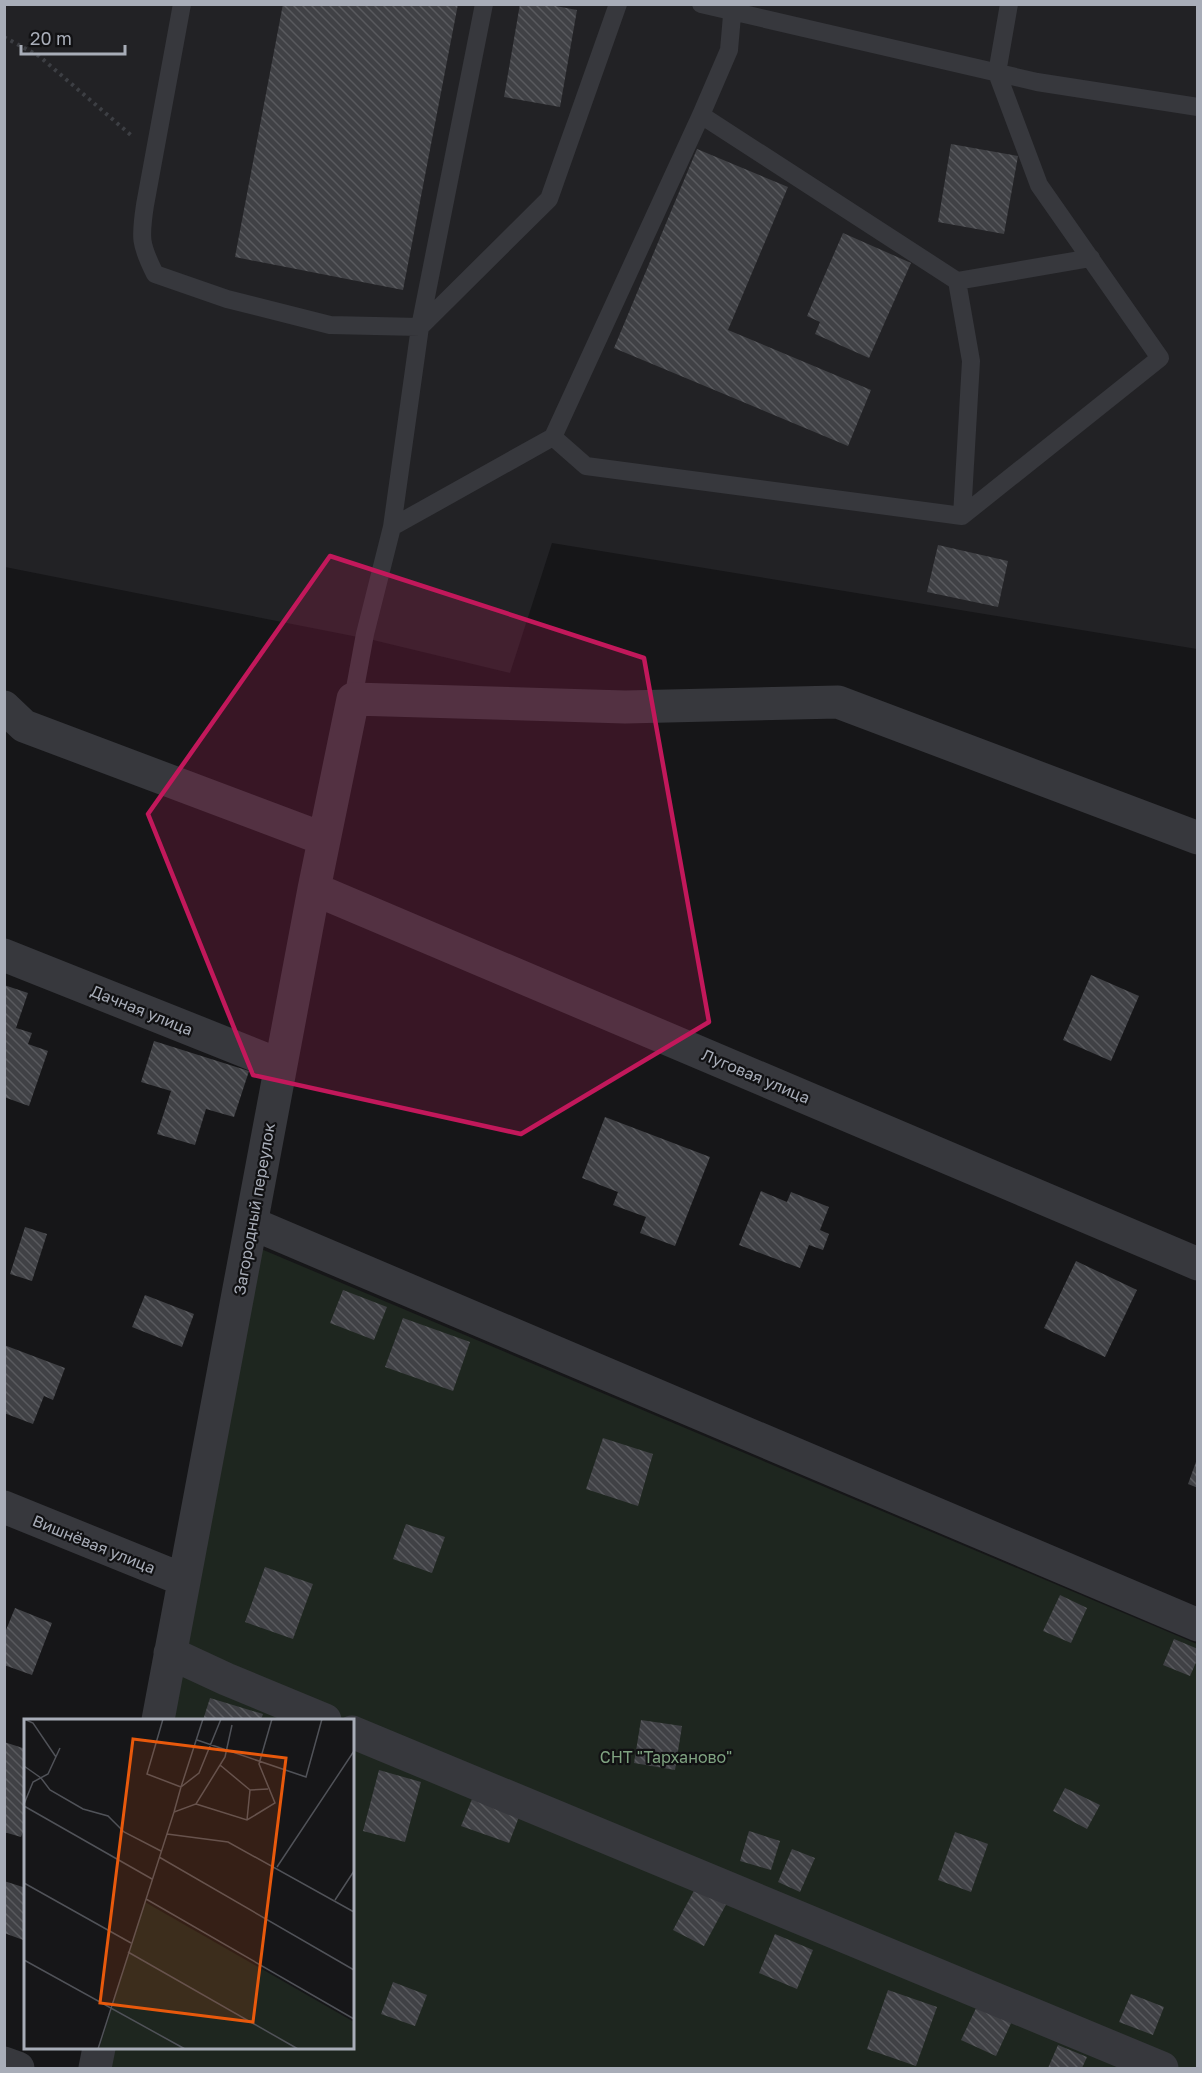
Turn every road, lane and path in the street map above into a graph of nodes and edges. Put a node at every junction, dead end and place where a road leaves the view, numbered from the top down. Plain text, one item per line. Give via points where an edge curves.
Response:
1 (182, 4) edge
2 (484, 4) edge
3 (618, 4) edge
4 (701, 4) edge
5 (1009, 4) edge
6 (733, 9) edge
7 (4, 37) edge
8 (997, 73) junction
9 (1197, 107) edge
10 (701, 115) junction
11 (154, 155) junction
12 (1091, 258) junction
13 (957, 280) junction
14 (420, 327) junction
15 (553, 437) junction
16 (962, 516) junction
17 (392, 527) junction
18 (353, 699) junction
19 (4, 707) edge
20 (1197, 838) edge
21 (324, 839) junction
22 (314, 889) junction
23 (4, 955) edge
24 (280, 1065) junction
25 (253, 1224) junction
26 (1197, 1264) edge
27 (4, 1507) edge
28 (184, 1580) junction
29 (1197, 1624) edge
30 (170, 1653) junction
31 (158, 1719) edge
32 (323, 1719) edge
33 (354, 1733) edge
34 (99, 2049) edge
35 (4, 2063) edge
36 (18, 2068) edge
37 (95, 2068) edge
38 (1162, 2068) edge

1 - 11 lane
2 - 14 lane
3 - 14 lane via 549,199
4 - 6 lane
5 - 8 lane
6 - 8 lane
6 - 10 lane via 729,50
7 - 11 path via 39,56
8 - 9 lane
8 - 12 lane via 1039,184
10 - 13 lane
10 - 15 lane
11 - 14 lane via 140,235 155,274 227,299 330,325
12 - 13 lane
12 - 16 lane via 1160,358
13 - 16 lane via 970,361
14 - 17 lane
15 - 16 lane via 586,466
15 - 17 lane
17 - 18 lane
18 - 20 street via 626,706 838,702
18 - 21 street, Загородный переулок
19 - 21 street via 24,726
21 - 22 street, Загородный переулок
22 - 24 street, Загородный переулок
22 - 26 street, Луговая улица
23 - 24 street, Дачная улица
24 - 25 street, Загородный переулок
25 - 28 street, Загородный переулок
25 - 29 street
27 - 28 street, Вишнёвая улица
28 - 30 street, Загородный переулок
30 - 31 street, Загородный переулок
30 - 32 street
33 - 38 street
34 - 37 street
35 - 36 street

